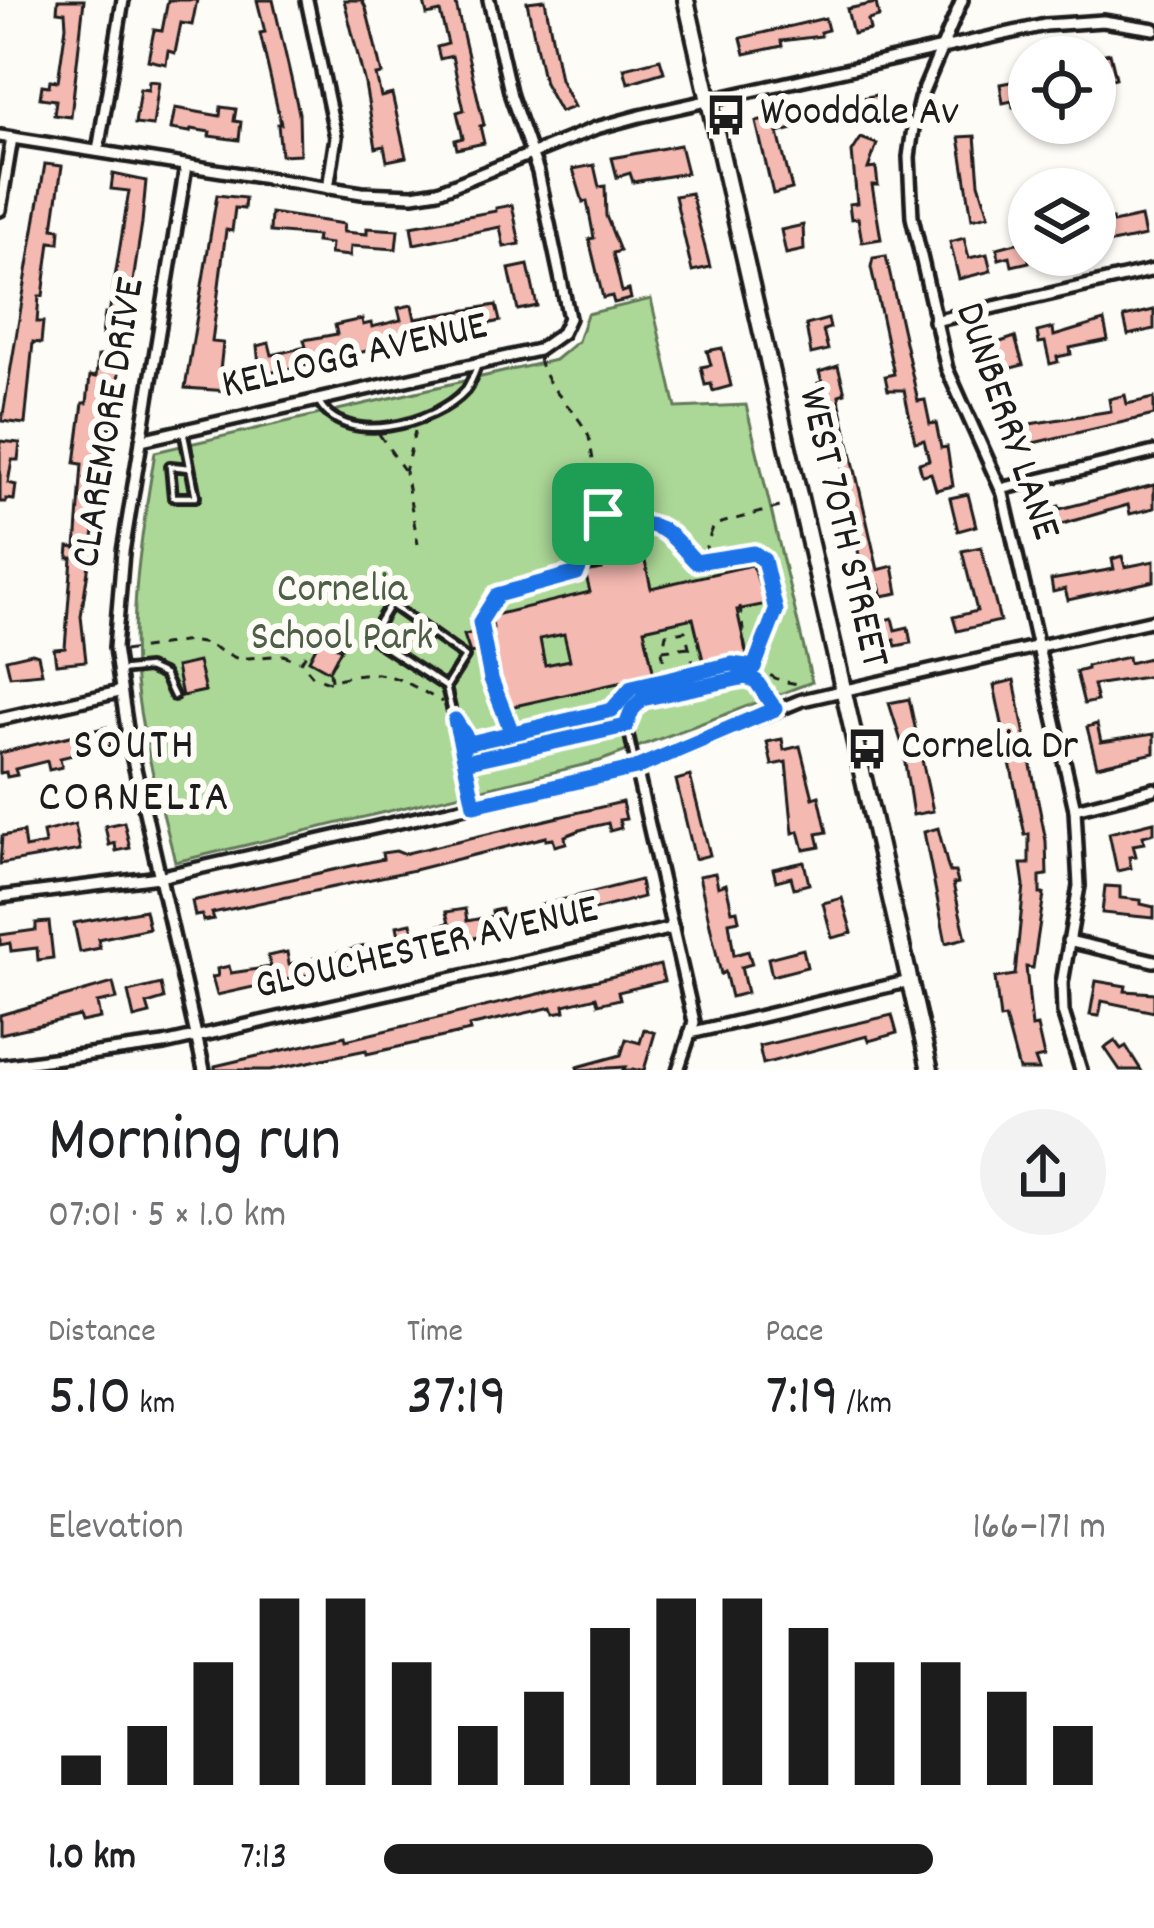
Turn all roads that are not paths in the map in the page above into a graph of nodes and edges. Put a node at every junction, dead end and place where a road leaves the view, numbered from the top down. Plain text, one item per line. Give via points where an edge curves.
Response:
1 (123, 0) edge
2 (307, 0) edge
3 (489, 0) edge
4 (686, 0) edge
5 (962, 0) edge
6 (1154, 29) edge
7 (943, 48) junction
8 (709, 101) junction
9 (6, 137) edge
10 (98, 152) junction
11 (533, 154) junction
12 (186, 166) junction
13 (328, 188) junction
14 (0, 210) edge
15 (1154, 270) edge
16 (934, 321) junction
17 (478, 364) junction
18 (318, 400) junction
19 (182, 430) junction
20 (141, 440) junction
21 (1154, 452) edge
22 (190, 468) junction
23 (1001, 489) junction
24 (1154, 620) edge
25 (1037, 645) junction
26 (118, 671) junction
27 (446, 687) junction
28 (844, 690) junction
29 (119, 692) junction
30 (174, 696) dead end
31 (775, 709) junction
32 (0, 719) edge
33 (626, 726) junction
34 (465, 762) junction
35 (636, 768) junction
36 (1154, 789) edge
37 (474, 805) junction
38 (1075, 808) junction
39 (159, 877) junction
40 (0, 897) edge
41 (673, 928) junction
42 (1068, 941) junction
43 (1154, 962) edge
44 (910, 981) junction
45 (690, 1033) junction
46 (196, 1036) junction
47 (0, 1066) edge
48 (204, 1070) edge
49 (678, 1070) edge
50 (931, 1070) edge
51 (1081, 1070) edge

1 - 10 street
2 - 13 street via 336,137
3 - 11 street
4 - 8 street, WEST 70TH STREET
5 - 7 street, DUNBERRY LANE
6 - 7 street via 1074,21
7 - 8 street
7 - 16 street, DUNBERRY LANE via 920,99 909,158 915,239
8 - 11 street via 618,121
8 - 28 street, WEST 70TH STREET
9 - 10 street
9 - 14 street
10 - 12 street
11 - 13 street via 413,196
11 - 17 street, KELLOGG AVENUE via 569,318 538,350
12 - 13 street
12 - 20 street, CLAREMORE DRIVE
15 - 16 street
16 - 23 street, DUNBERRY LANE
17 - 18 street, KELLOGG AVENUE
17 - 18 lane via 467,389 418,418 342,424
18 - 19 street, KELLOGG AVENUE
19 - 20 street, KELLOGG AVENUE
19 - 22 lane
20 - 26 street, CLAREMORE DRIVE via 117,599
21 - 23 street
22 - 22 lane via 196,497 172,497 170,466
23 - 25 street, DUNBERRY LANE
24 - 25 street
25 - 28 street
25 - 38 street, DUNBERRY LANE
26 - 29 street, CLAREMORE DRIVE
26 - 30 lane via 164,675
27 - 27 lane via 370,637 390,604 465,657
27 - 34 lane
28 - 31 street
28 - 44 street, WEST 70TH STREET
29 - 32 street
29 - 39 street, CLAREMORE DRIVE
31 - 33 lane via 746,677 642,699
31 - 35 street
33 - 34 lane
33 - 35 lane
34 - 37 lane
35 - 37 street
35 - 41 street
36 - 38 street
37 - 39 street
38 - 42 street, DUNBERRY LANE via 1079,886
39 - 40 street
39 - 46 street, CLAREMORE DRIVE
41 - 45 street
41 - 46 street, GLOUCHESTER AVENUE
42 - 43 street
42 - 51 street, DUNBERRY LANE via 1063,1012
44 - 45 street
44 - 50 street, WEST 70TH STREET
45 - 49 street
46 - 47 street, GLOUCHESTER AVENUE
46 - 48 street, CLAREMORE DRIVE

